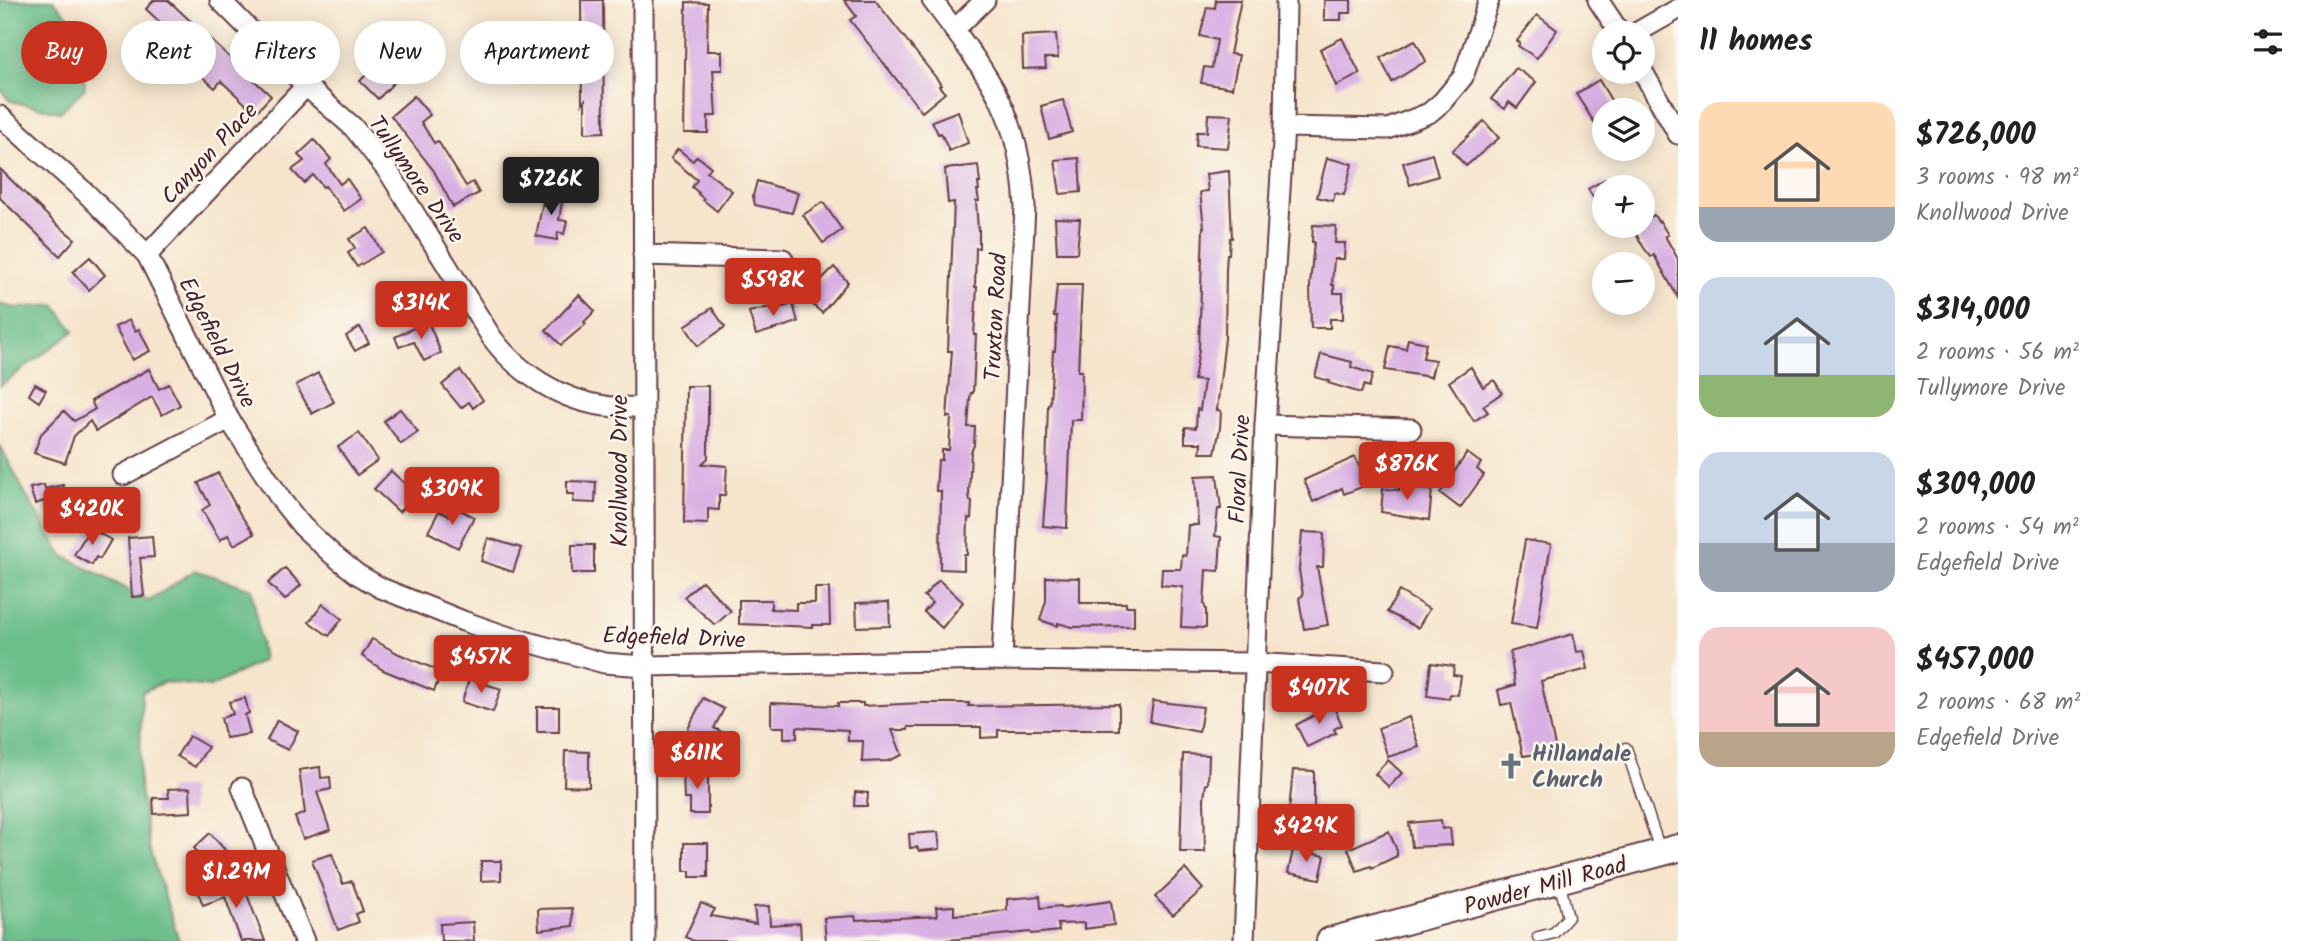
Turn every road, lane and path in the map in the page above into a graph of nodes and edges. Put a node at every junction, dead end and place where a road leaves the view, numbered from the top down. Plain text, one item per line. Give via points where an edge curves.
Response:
1 (220, 0) edge
2 (643, 0) edge
3 (932, 0) edge
4 (985, 0) edge
5 (1286, 0) edge
6 (1489, 0) edge
7 (1598, 0) edge
8 (1678, 9) edge
9 (1612, 21) edge
10 (1655, 22) edge
11 (954, 30) junction
12 (1650, 84) edge
13 (306, 86) junction
14 (0, 116) edge
15 (1284, 127) junction
16 (1678, 134) edge
17 (147, 255) junction
18 (643, 255) junction
19 (783, 259) dead end
20 (643, 407) junction
21 (229, 419) junction
22 (1265, 425) junction
23 (1411, 429) dead end
24 (123, 475) dead end
25 (1002, 660) junction
26 (1255, 663) junction
27 (644, 666) junction
28 (1384, 671) dead end
29 (1626, 748) dead end
30 (242, 788) dead end
31 (1669, 851) edge
32 (1559, 881) junction
33 (1538, 937) dead end
34 (304, 941) edge
35 (645, 941) edge
36 (1244, 941) edge
37 (1330, 941) edge

1 - 13 street, Tullymore Drive
2 - 18 street, Knollwood Drive
3 - 11 street, Truxton Road
4 - 11 street
5 - 15 street, Floral Drive
6 - 15 street via 1463,77 1429,113 1388,129
7 - 9 street
8 - 10 street
11 - 25 street, Truxton Road via 1000,100 1023,181 1025,207
12 - 16 street
13 - 17 street, Canyon Place
13 - 20 street, Tullymore Drive via 354,127 390,174 509,359 561,394 604,406
14 - 17 street, Edgefield Drive
15 - 22 street, Floral Drive
17 - 21 street, Edgefield Drive
18 - 19 street
18 - 20 street, Knollwood Drive
20 - 27 street, Knollwood Drive
21 - 24 street
21 - 27 street, Edgefield Drive via 302,526 331,554 373,583 503,635 604,663
22 - 23 street
22 - 26 street, Floral Drive
25 - 26 street, Edgefield Drive
25 - 27 street, Edgefield Drive
26 - 28 street, Edgefield Drive
26 - 36 street, Floral Drive
27 - 35 street, Knollwood Drive
29 - 31 lane
30 - 34 street
31 - 32 main road, Powder Mill Road
32 - 33 lane via 1569,916 1554,933
32 - 37 main road, Powder Mill Road

